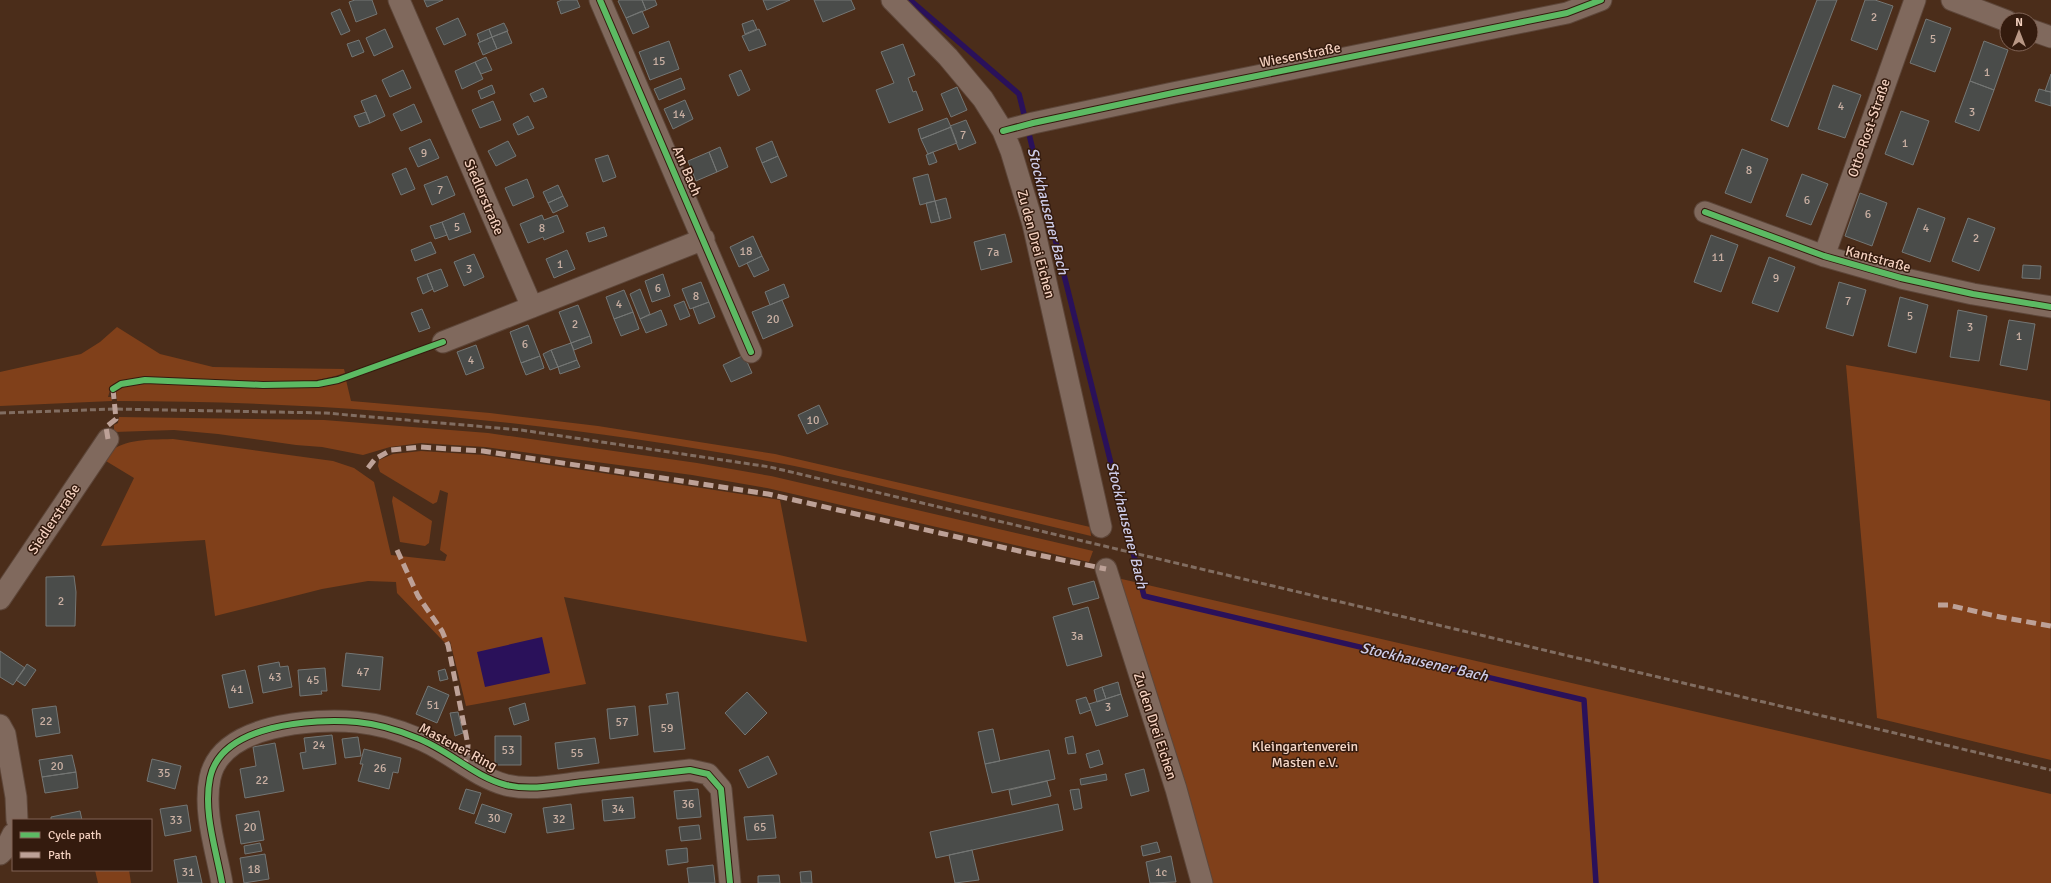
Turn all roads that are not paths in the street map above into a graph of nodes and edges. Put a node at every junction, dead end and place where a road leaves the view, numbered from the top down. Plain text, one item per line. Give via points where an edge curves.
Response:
1 (399, 0) edge
2 (600, 0) edge
3 (892, 0) edge
4 (1601, 0) edge
5 (1914, 0) edge
6 (1952, 0) edge
7 (1999, 18) edge
8 (2039, 33) edge
9 (2051, 37) edge
10 (1018, 127) junction
11 (1705, 212) dead end
12 (704, 239) junction
13 (1824, 256) junction
14 (532, 307) junction
15 (2051, 307) edge
16 (443, 342) dead end
17 (751, 352) dead end
18 (108, 439) dead end
19 (1101, 527) dead end
20 (1106, 569) dead end
21 (0, 598) edge
22 (0, 725) edge
23 (17, 819) edge
24 (12, 836) edge
25 (0, 854) edge
26 (222, 883) edge
27 (730, 883) edge
28 (1202, 883) edge

1 - 14 street, Siedlerstraße
2 - 12 street, Am Bach
3 - 10 street, Zu den Drei Eichen via 948,57 983,99
4 - 10 street, Wiesenstraße via 1567,13 1499,28
5 - 13 street, Otto-Rost-Straße
6 - 7 street
8 - 9 street
10 - 19 street, Zu den Drei Eichen via 1011,151 1033,224
11 - 13 street, Kantstraße
12 - 14 street
12 - 17 street, Am Bach
13 - 15 street, Kantstraße via 1901,278 1973,294
14 - 16 street
18 - 21 street, Siedlerstraße
20 - 28 street, Zu den Drei Eichen via 1176,788
22 - 23 street via 5,734 16,797
24 - 25 street
26 - 27 street, Mastener Ring via 208,804 210,777 216,762 234,744 258,731 323,720 358,722 406,734 444,751 481,775 506,785 533,788 690,770 708,774 721,789

